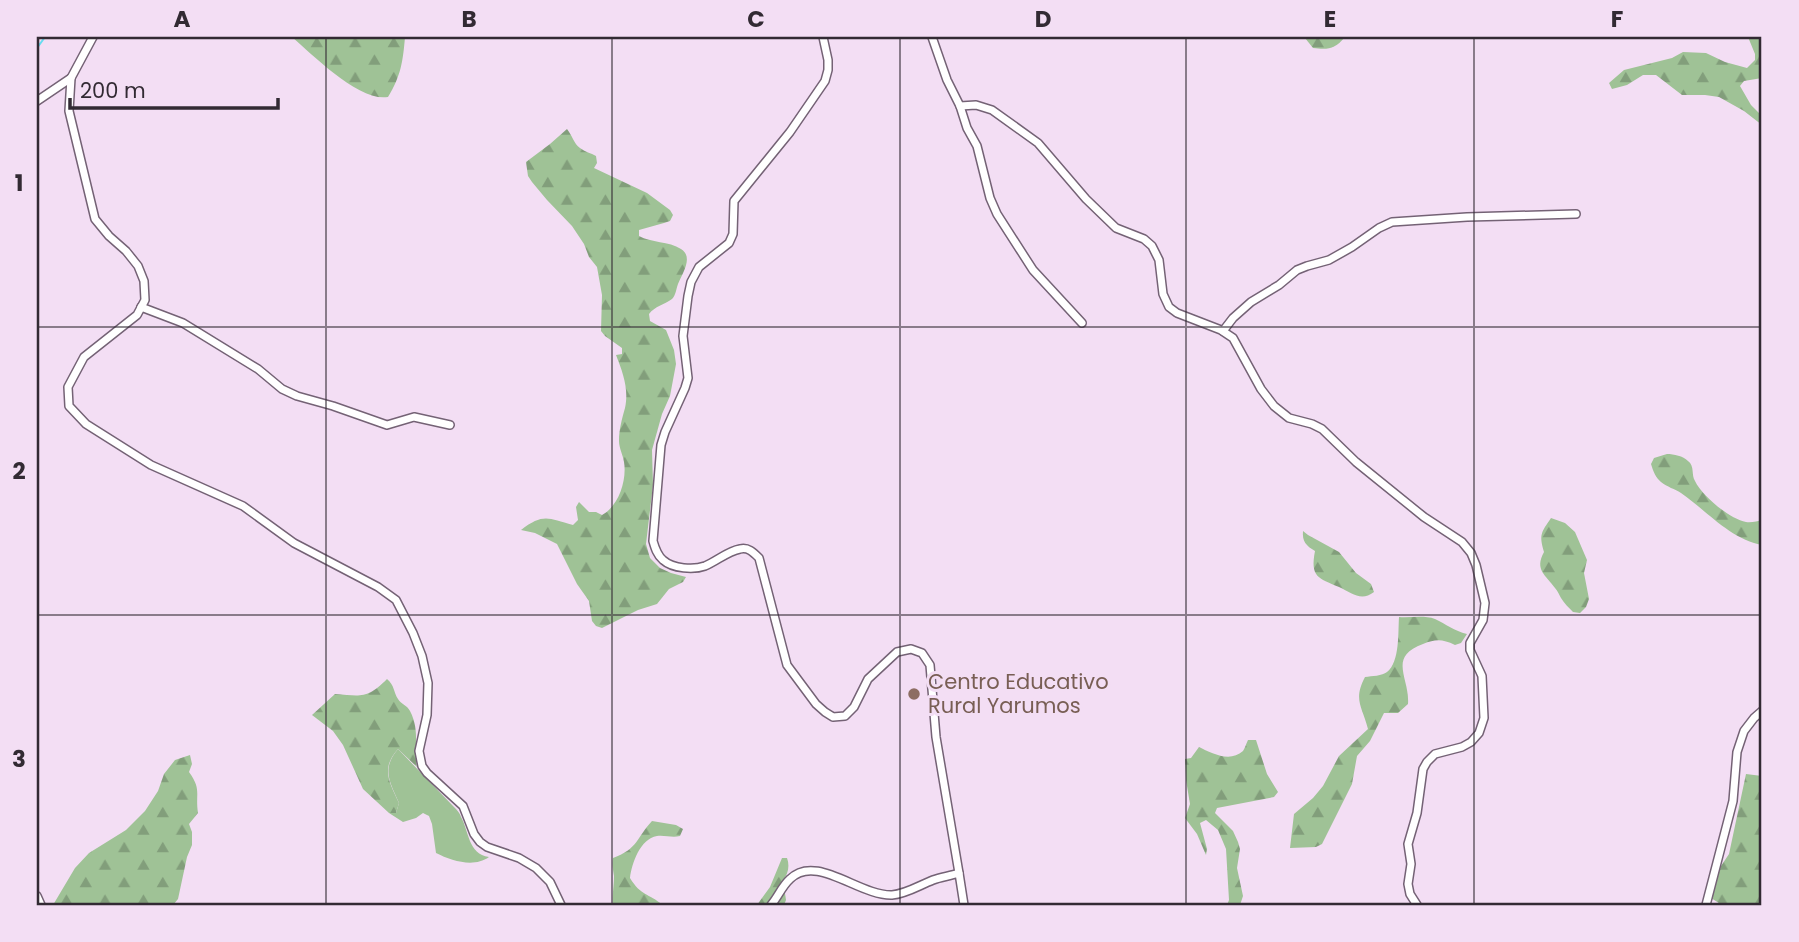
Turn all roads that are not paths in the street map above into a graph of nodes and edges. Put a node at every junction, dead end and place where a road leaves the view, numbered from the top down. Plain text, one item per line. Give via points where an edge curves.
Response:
1 (93, 37) edge
2 (823, 37) edge
3 (932, 37) edge
4 (71, 78) junction
5 (37, 101) edge
6 (960, 106) junction
7 (1576, 215) dead end
8 (141, 307) junction
9 (1082, 323) dead end
10 (1223, 331) junction
11 (450, 425) dead end
12 (1762, 711) edge
13 (959, 873) junction
14 (37, 896) edge
15 (41, 905) edge
16 (561, 905) edge
17 (771, 905) edge
18 (964, 905) edge
19 (1417, 905) edge
20 (1706, 905) edge

1 - 4 street
2 - 13 street via 828,60 825,81 737,195 729,243 699,267 691,282 683,336 688,378 661,445 653,541 664,561 693,568 741,548 751,550 759,558 787,665 816,704 833,717 845,716 854,707 868,678 897,652 911,649 922,653 930,665 936,737
3 - 6 street
4 - 5 street
4 - 8 street via 69,111 94,219 138,266 144,281
6 - 9 street via 1002,223 1033,270
6 - 10 street via 992,110 1038,143 1116,228 1152,246 1169,307
7 - 10 street via 1392,222 1329,260 1297,270 1251,302
8 - 11 street via 183,323 297,396 387,425 414,417
8 - 16 street via 84,357 68,387 69,405 86,424 151,465 237,502 294,543 396,600 422,656 428,683 419,751 422,766 463,806 480,842 536,868 550,882
10 - 19 street via 1237,341 1273,406 1289,418 1322,429 1363,468 1462,542 1476,565 1485,612 1470,650 1481,672 1485,718 1471,742 1435,754 1424,765 1418,813 1408,844 1408,884
12 - 20 street via 1744,731 1737,752 1733,802
13 - 17 street via 891,895 807,869 788,880
13 - 18 street
14 - 15 street

